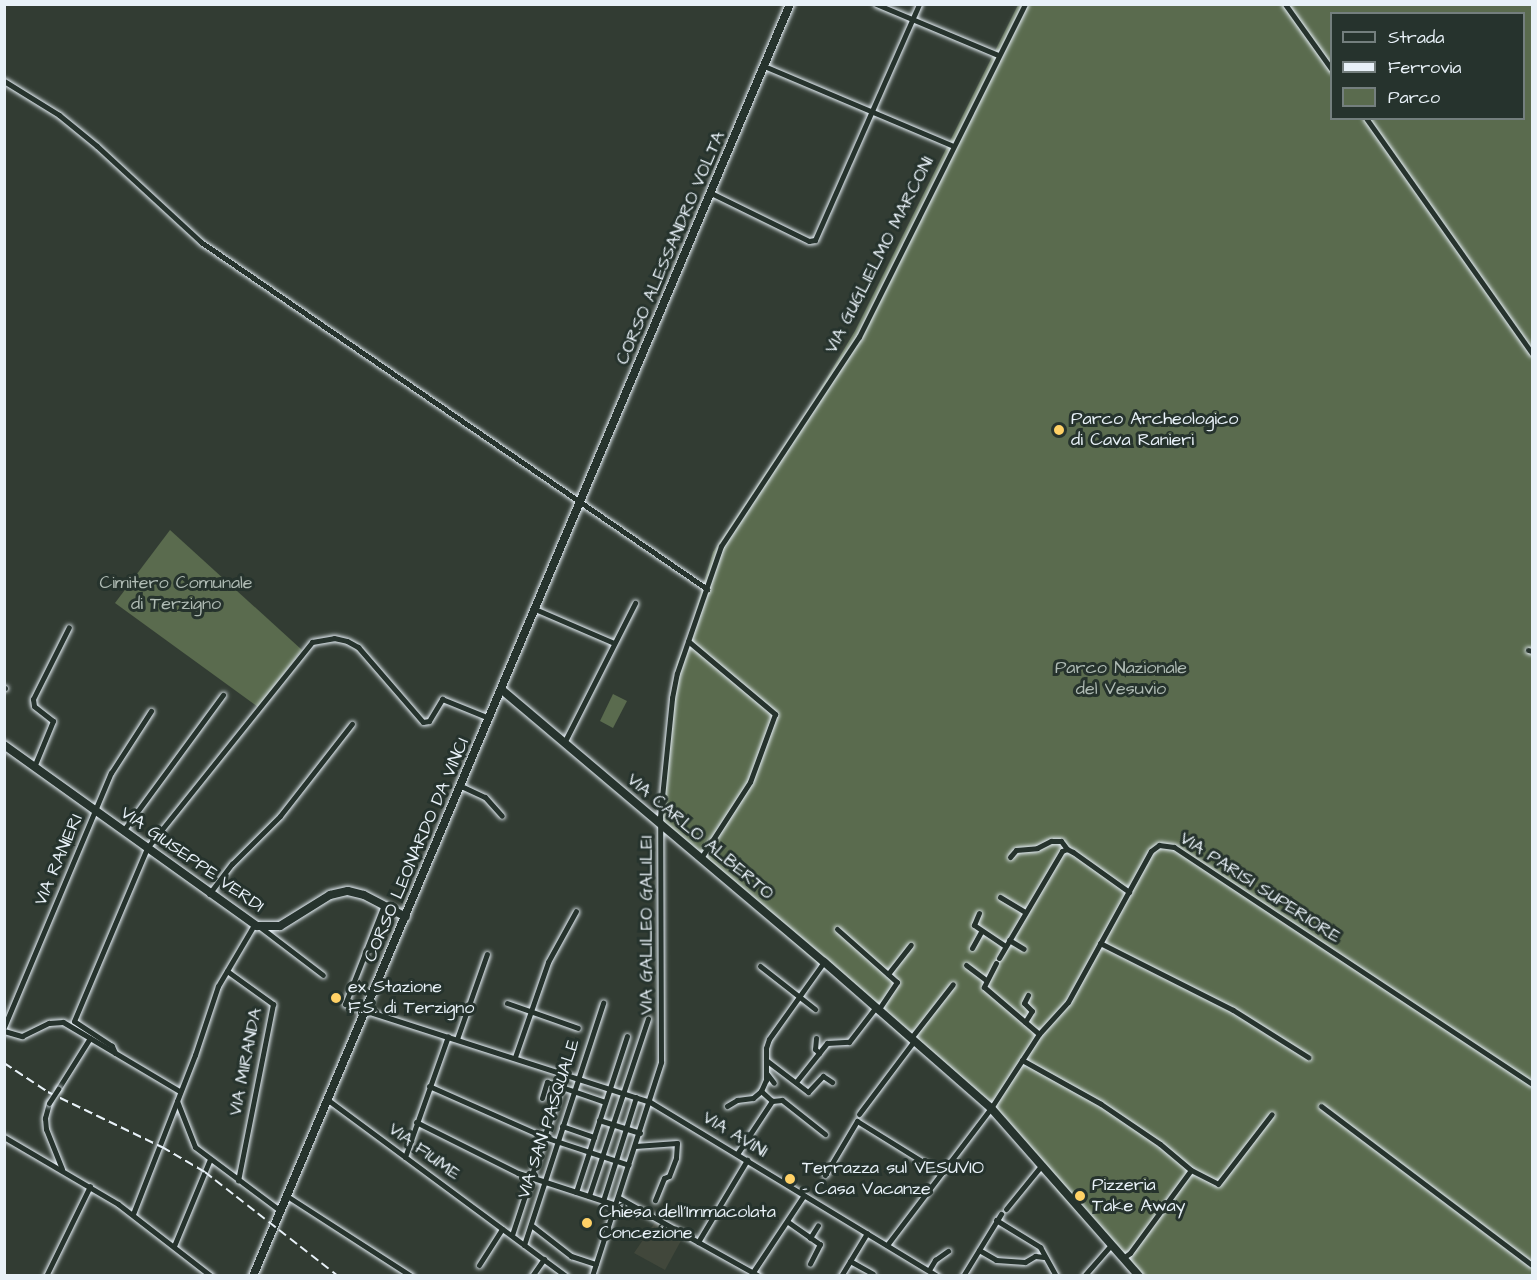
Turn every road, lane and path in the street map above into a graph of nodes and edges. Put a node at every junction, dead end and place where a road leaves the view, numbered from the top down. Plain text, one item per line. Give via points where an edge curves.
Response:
1 (790, 4) edge
2 (876, 4) edge
3 (919, 4) edge
4 (1025, 4) edge
5 (1285, 4) edge
6 (912, 20) junction
7 (998, 55) junction
8 (764, 66) junction
9 (1330, 66) edge
10 (4, 81) edge
11 (873, 112) junction
12 (1367, 120) edge
13 (953, 146) junction
14 (711, 193) junction
15 (1533, 353) edge
16 (580, 502) junction
17 (707, 589) junction
18 (635, 603) dead end
19 (535, 609) junction
20 (69, 627) dead end
21 (688, 641) junction
22 (615, 643) junction
23 (502, 690) junction
24 (223, 695) dead end
25 (152, 711) dead end
26 (489, 718) junction
27 (352, 724) dead end
28 (565, 741) junction
29 (4, 745) edge
30 (34, 767) junction
31 (461, 786) junction
32 (95, 811) junction
33 (502, 816) dead end
34 (661, 824) junction
35 (123, 831) junction
36 (147, 848) junction
37 (1067, 849) junction
38 (1010, 857) dead end
39 (701, 858) junction
40 (1129, 892) junction
41 (209, 894) junction
42 (1000, 897) dead end
43 (384, 905) junction
44 (576, 911) dead end
45 (1026, 912) junction
46 (979, 913) dead end
47 (406, 917) junction
48 (257, 926) junction
49 (837, 929) dead end
50 (981, 932) junction
51 (1009, 940) junction
52 (1100, 943) junction
53 (911, 945) dead end
54 (1005, 946) junction
55 (972, 948) dead end
56 (1024, 948) dead end
57 (487, 954) dead end
58 (824, 962) junction
59 (966, 964) dead end
60 (759, 966) dead end
61 (227, 971) junction
62 (888, 974) junction
63 (323, 975) dead end
64 (986, 980) junction
65 (953, 984) dead end
66 (800, 995) junction
67 (1028, 995) dead end
68 (507, 1003) dead end
69 (603, 1003) dead end
70 (877, 1008) junction
71 (815, 1009) dead end
72 (366, 1010) junction
73 (532, 1011) junction
74 (648, 1019) dead end
75 (1025, 1022) junction
76 (578, 1028) dead end
77 (4, 1029) edge
78 (1039, 1034) junction
79 (448, 1036) junction
80 (627, 1036) dead end
81 (90, 1038) junction
82 (816, 1038) dead end
83 (457, 1039) junction
84 (913, 1039) junction
85 (115, 1053) junction
86 (819, 1053) junction
87 (515, 1057) junction
88 (1308, 1057) dead end
89 (766, 1060) junction
90 (1022, 1060) junction
91 (799, 1065) dead end
92 (806, 1069) junction
93 (767, 1074) junction
94 (579, 1078) junction
95 (795, 1082) junction
96 (832, 1082) dead end
97 (774, 1083) dead end
98 (1533, 1084) edge
99 (429, 1086) junction
100 (561, 1086) junction
101 (610, 1088) junction
102 (179, 1091) junction
103 (761, 1091) junction
104 (574, 1092) junction
105 (624, 1093) junction
106 (636, 1097) junction
107 (542, 1098) dead end
108 (328, 1100) junction
109 (177, 1101) junction
110 (772, 1101) junction
111 (605, 1102) junction
112 (650, 1102) junction
113 (727, 1106) dead end
114 (1321, 1106) dead end
115 (991, 1108) junction
116 (859, 1114) dead end
117 (1272, 1114) dead end
118 (599, 1120) junction
119 (416, 1122) junction
120 (614, 1124) junction
121 (562, 1126) junction
122 (626, 1129) junction
123 (640, 1133) junction
124 (825, 1134) dead end
125 (4, 1137) edge
126 (544, 1137) junction
127 (594, 1137) junction
128 (557, 1141) junction
129 (635, 1146) junction
130 (589, 1152) junction
131 (737, 1154) junction
132 (603, 1156) junction
133 (405, 1157) junction
134 (210, 1159) junction
135 (747, 1160) junction
136 (616, 1161) junction
137 (629, 1165) junction
138 (1041, 1166) junction
139 (63, 1170) junction
140 (1191, 1170) junction
141 (941, 1173) junction
142 (825, 1175) dead end
143 (531, 1178) junction
144 (238, 1181) junction
145 (545, 1182) junction
146 (90, 1186) junction
147 (576, 1192) junction
148 (804, 1195) junction
149 (287, 1196) junction
150 (589, 1196) junction
151 (619, 1197) junction
152 (655, 1200) dead end
153 (603, 1201) junction
154 (616, 1205) junction
155 (280, 1211) junction
156 (133, 1214) junction
157 (790, 1219) junction
158 (996, 1220) junction
159 (531, 1225) junction
160 (818, 1225) dead end
161 (502, 1229) junction
162 (867, 1233) junction
163 (512, 1236) junction
164 (810, 1238) junction
165 (698, 1242) junction
166 (524, 1245) junction
167 (887, 1245) junction
168 (1111, 1245) junction
169 (174, 1246) junction
170 (979, 1250) junction
171 (948, 1251) dead end
172 (1044, 1257) junction
173 (1123, 1258) junction
174 (544, 1259) junction
175 (850, 1261) junction
176 (479, 1264) dead end
177 (596, 1264) junction
178 (810, 1264) dead end
179 (1533, 1264) edge
180 (929, 1270) junction
181 (756, 1274) edge
182 (842, 1274) edge
183 (873, 1274) edge
184 (46, 1275) edge
185 (211, 1275) edge
186 (253, 1275) edge
187 (411, 1275) edge
188 (532, 1275) edge
189 (566, 1275) edge
190 (592, 1275) edge
191 (850, 1275) edge
192 (937, 1275) edge
193 (963, 1275) edge
194 (1056, 1275) edge
195 (1084, 1275) edge
196 (1139, 1275) edge

1 - 8 main road, CORSO ALESSANDRO VOLTA
2 - 6 street
3 - 6 street
4 - 7 street, VIA GUGLIELMO MARCONI
5 - 9 street
6 - 7 street
6 - 11 street
7 - 13 street, VIA GUGLIELMO MARCONI
8 - 11 street
8 - 14 main road, CORSO ALESSANDRO VOLTA
10 - 16 street via 59,115 97,146 201,242
11 - 13 street
11 - 14 street via 815,240 809,241
12 - 15 street
13 - 17 street, VIA GUGLIELMO MARCONI via 859,337 721,546
14 - 16 main road, CORSO ALESSANDRO VOLTA
16 - 17 street
16 - 19 main road, CORSO LEONARDO DA VINCI
17 - 21 street, VIA GUGLIELMO MARCONI
18 - 22 street
19 - 22 street
19 - 23 main road, CORSO LEONARDO DA VINCI
20 - 30 street via 33,699 34,706 53,721
21 - 34 street, VIA GALILEO GALILEI via 672,698
21 - 39 street via 775,714 750,782
22 - 28 street
23 - 26 main road, CORSO LEONARDO DA VINCI
23 - 28 main road, VIA CARLO ALBERTO
24 - 35 street
25 - 32 street, VIA RANIERI via 116,764
26 - 31 main road, CORSO LEONARDO DA VINCI
26 - 36 street via 442,699 429,721 420,720 358,647 346,640 316,639
27 - 41 street via 280,816 232,864
28 - 34 main road, VIA CARLO ALBERTO
29 - 30 main road, VIA GIUSEPPE VERDI
30 - 32 main road, VIA GIUSEPPE VERDI
31 - 33 street via 485,797
31 - 47 main road, CORSO LEONARDO DA VINCI
32 - 35 main road, VIA GIUSEPPE VERDI
32 - 77 street, VIA RANIERI
34 - 39 main road, VIA CARLO ALBERTO
34 - 112 street, VIA GALILEO GALILEI via 662,1043 659,1073
35 - 36 main road, VIA GIUSEPPE VERDI
36 - 41 main road, VIA GIUSEPPE VERDI
36 - 85 street via 74,1021 111,1046
37 - 38 street via 1062,842 1051,841 1037,849 1016,850
37 - 40 street
37 - 45 street via 1058,856
39 - 58 main road, VIA CARLO ALBERTO
40 - 52 street, VIA PARISI SUPERIORE
40 - 98 street, VIA PARISI SUPERIORE via 1151,851 1159,844 1174,847
41 - 48 main road, VIA GIUSEPPE VERDI
42 - 45 street
43 - 47 main road, VIA GIUSEPPE VERDI
43 - 48 main road, VIA GIUSEPPE VERDI via 357,892 340,892 280,926
43 - 72 street, VIA AVINI via 345,1004
44 - 73 street via 548,962
45 - 51 street
46 - 50 street via 974,925
47 - 72 main road, CORSO LEONARDO DA VINCI
48 - 61 street
48 - 63 street
49 - 62 street
50 - 54 street
50 - 55 street
51 - 54 street
51 - 56 street
52 - 78 street, VIA PARISI SUPERIORE via 1068,1002
52 - 88 street via 1233,1010
53 - 62 street
54 - 64 street
57 - 83 street
58 - 66 street
58 - 70 main road, VIA CARLO ALBERTO
59 - 64 street
60 - 66 street
61 - 102 street
61 - 144 street, VIA MIRANDA via 273,1004
62 - 70 street via 897,982
64 - 75 street via 984,987
65 - 84 street
66 - 71 street
66 - 89 street via 769,1039
67 - 75 street via 1024,1003 1035,1012
68 - 73 street
69 - 94 street, VIA SAN PASQUALE
70 - 84 main road, VIA CARLO ALBERTO
70 - 86 street via 849,1042 830,1042
72 - 79 street, VIA AVINI
72 - 108 main road, CORSO LEONARDO DA VINCI
73 - 76 street
73 - 87 street
74 - 105 street
75 - 78 street
77 - 81 street via 22,1036 49,1023 63,1022
78 - 90 street, VIA PARISI SUPERIORE
79 - 83 street, VIA AVINI
79 - 99 street
80 - 101 street
81 - 85 street
81 - 139 street, bridge via 49,1103 45,1118
82 - 86 street via 815,1049
83 - 87 street, VIA AVINI
84 - 115 main road, VIA CARLO ALBERTO
84 - 116 street
85 - 102 street
86 - 92 street
87 - 94 street, VIA AVINI
89 - 93 street
89 - 95 street
90 - 115 street, VIA PARISI SUPERIORE
90 - 140 street via 1101,1104
91 - 92 street
92 - 95 street
93 - 97 street
93 - 103 street
94 - 101 street, VIA AVINI
94 - 104 street, VIA SAN PASQUALE
95 - 96 street via 808,1092 823,1076
99 - 119 street
99 - 126 street
100 - 104 street
100 - 107 street via 547,1082
100 - 126 street
101 - 105 street, VIA AVINI
101 - 111 street
102 - 109 street
103 - 110 street
103 - 113 street via 753,1098 736,1100
104 - 111 street
104 - 121 street, VIA SAN PASQUALE
105 - 106 street, VIA AVINI
105 - 120 street
106 - 112 street, VIA AVINI
106 - 122 street
108 - 133 street, VIA FIUME
108 - 149 main road, CORSO LEONARDO DA VINCI
109 - 134 street via 192,1143
109 - 156 street
110 - 124 street via 782,1100
110 - 131 street
111 - 118 street
112 - 123 street, VIA GALILEO GALILEI
112 - 131 street, VIA AVINI
114 - 179 street
115 - 138 main road, VIA CARLO ALBERTO
115 - 141 street, VIA PARISI SUPERIORE
117 - 140 street via 1218,1184
118 - 120 street
118 - 127 street
119 - 133 street
119 - 143 street
120 - 122 street
120 - 132 street
121 - 127 street
121 - 128 street, VIA SAN PASQUALE
122 - 123 street
122 - 136 street
123 - 129 street, VIA GALILEO GALILEI
125 - 139 street
126 - 128 street
126 - 143 street
127 - 130 street
128 - 130 street
128 - 145 street, VIA SAN PASQUALE
129 - 137 street, VIA GALILEO GALILEI
129 - 152 street via 677,1143 676,1158
130 - 132 street
130 - 147 street
131 - 135 street, VIA AVINI
132 - 136 street
132 - 150 street
133 - 161 street, VIA FIUME
134 - 144 street
134 - 169 street
135 - 148 street, VIA AVINI
135 - 165 street
136 - 137 street
136 - 153 street
137 - 151 street, VIA GALILEO GALILEI
138 - 158 street
138 - 168 main road, VIA CARLO ALBERTO
139 - 146 street
140 - 173 street via 1130,1254
141 - 142 street via 857,1121
141 - 167 street, VIA PARISI SUPERIORE
143 - 145 street
143 - 163 street
144 - 155 street
145 - 147 street
145 - 159 street, VIA SAN PASQUALE
146 - 156 street
146 - 184 street
147 - 150 street
148 - 157 street
148 - 162 street, VIA AVINI
149 - 155 main road, CORSO LEONARDO DA VINCI
149 - 187 street
150 - 153 street
151 - 154 street, VIA GALILEO GALILEI
151 - 165 street
153 - 154 street
154 - 177 street, VIA GALILEO GALILEI
155 - 186 main road, CORSO LEONARDO DA VINCI
156 - 169 street
157 - 164 street
157 - 181 street via 760,1260
158 - 170 street
158 - 172 street via 1040,1247
159 - 166 street, VIA SAN PASQUALE
159 - 177 street via 571,1256
160 - 164 street
161 - 163 street, VIA FIUME
161 - 176 street
162 - 167 street, VIA AVINI
162 - 175 street
163 - 166 street, VIA FIUME
164 - 178 street via 820,1244
165 - 181 street
166 - 174 street, VIA FIUME
167 - 180 street, VIA AVINI
168 - 173 main road, VIA CARLO ALBERTO
168 - 195 street
169 - 185 street
170 - 172 street via 996,1260 1025,1262 1035,1256
170 - 193 street
171 - 180 street
172 - 194 street
173 - 196 main road, VIA CARLO ALBERTO
174 - 188 street
174 - 189 street, VIA FIUME
175 - 182 street
175 - 183 street
177 - 190 street, VIA GALILEO GALILEI
180 - 192 street, VIA AVINI
182 - 191 street

